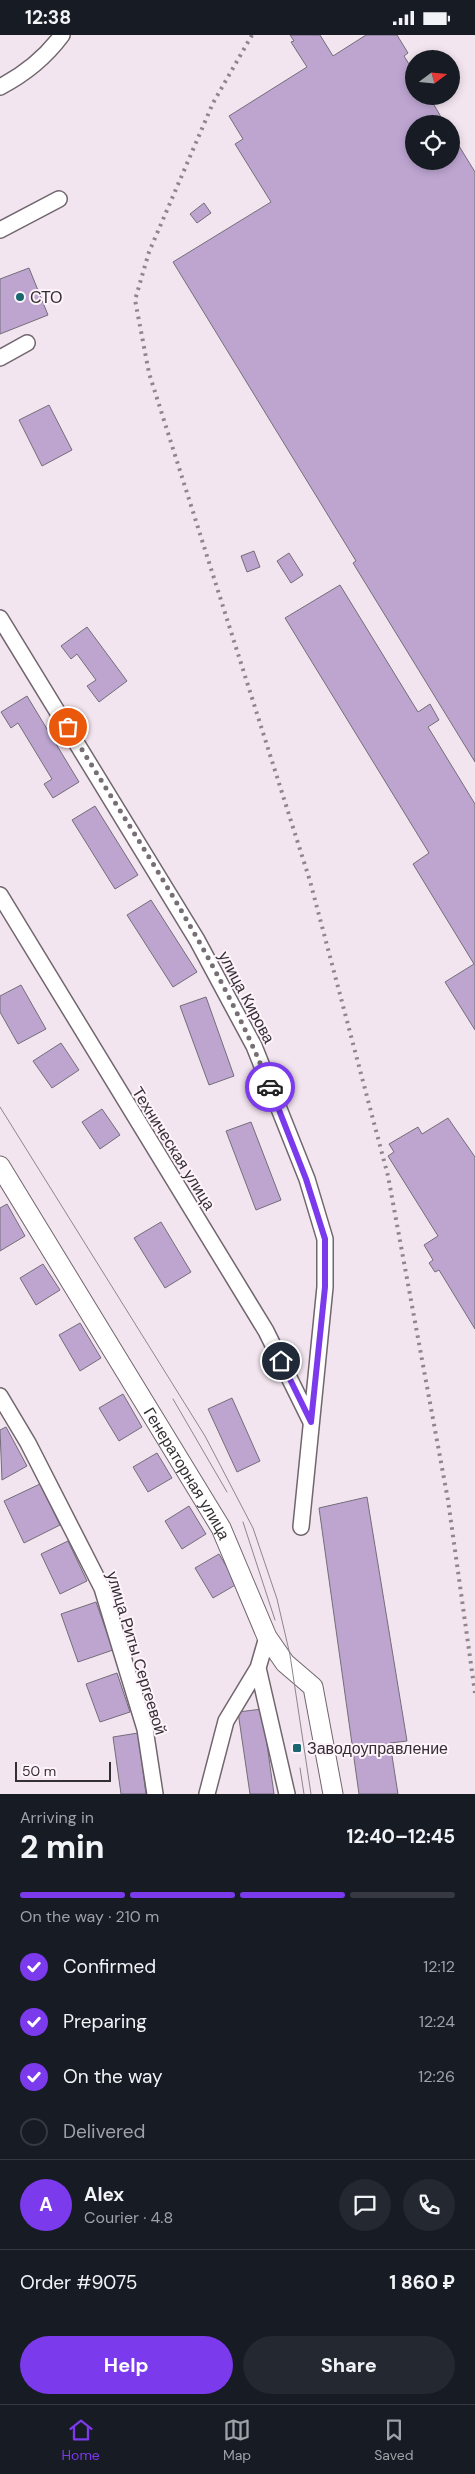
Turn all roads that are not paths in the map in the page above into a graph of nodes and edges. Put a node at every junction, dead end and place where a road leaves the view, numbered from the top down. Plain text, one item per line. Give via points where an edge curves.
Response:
1 (62, 35) edge
2 (0, 87) edge
3 (60, 199) dead end
4 (0, 231) edge
5 (27, 343) dead end
6 (0, 358) edge
7 (0, 617) edge
8 (0, 895) edge
9 (0, 1165) edge
10 (0, 1396) edge
11 (311, 1422) junction
12 (301, 1527) dead end
13 (267, 1637) junction
14 (258, 1668) junction
15 (155, 1794) edge
16 (206, 1794) edge
17 (287, 1794) edge
18 (333, 1794) edge

1 - 2 street via 48,54 19,77
3 - 4 street
5 - 6 street
7 - 11 street, улица Кирова via 197,940 254,1046 306,1179 325,1239 325,1287
8 - 11 street, Техническая улица via 266,1331
9 - 13 main road, Генераторная улица via 220,1528
10 - 15 street, улица Риты Сергеевой via 28,1443 102,1587 145,1729
11 - 12 street, улица Кирова
13 - 14 street
13 - 18 main road, Генераторная улица via 286,1663 313,1687
14 - 16 street via 226,1721
14 - 17 street

